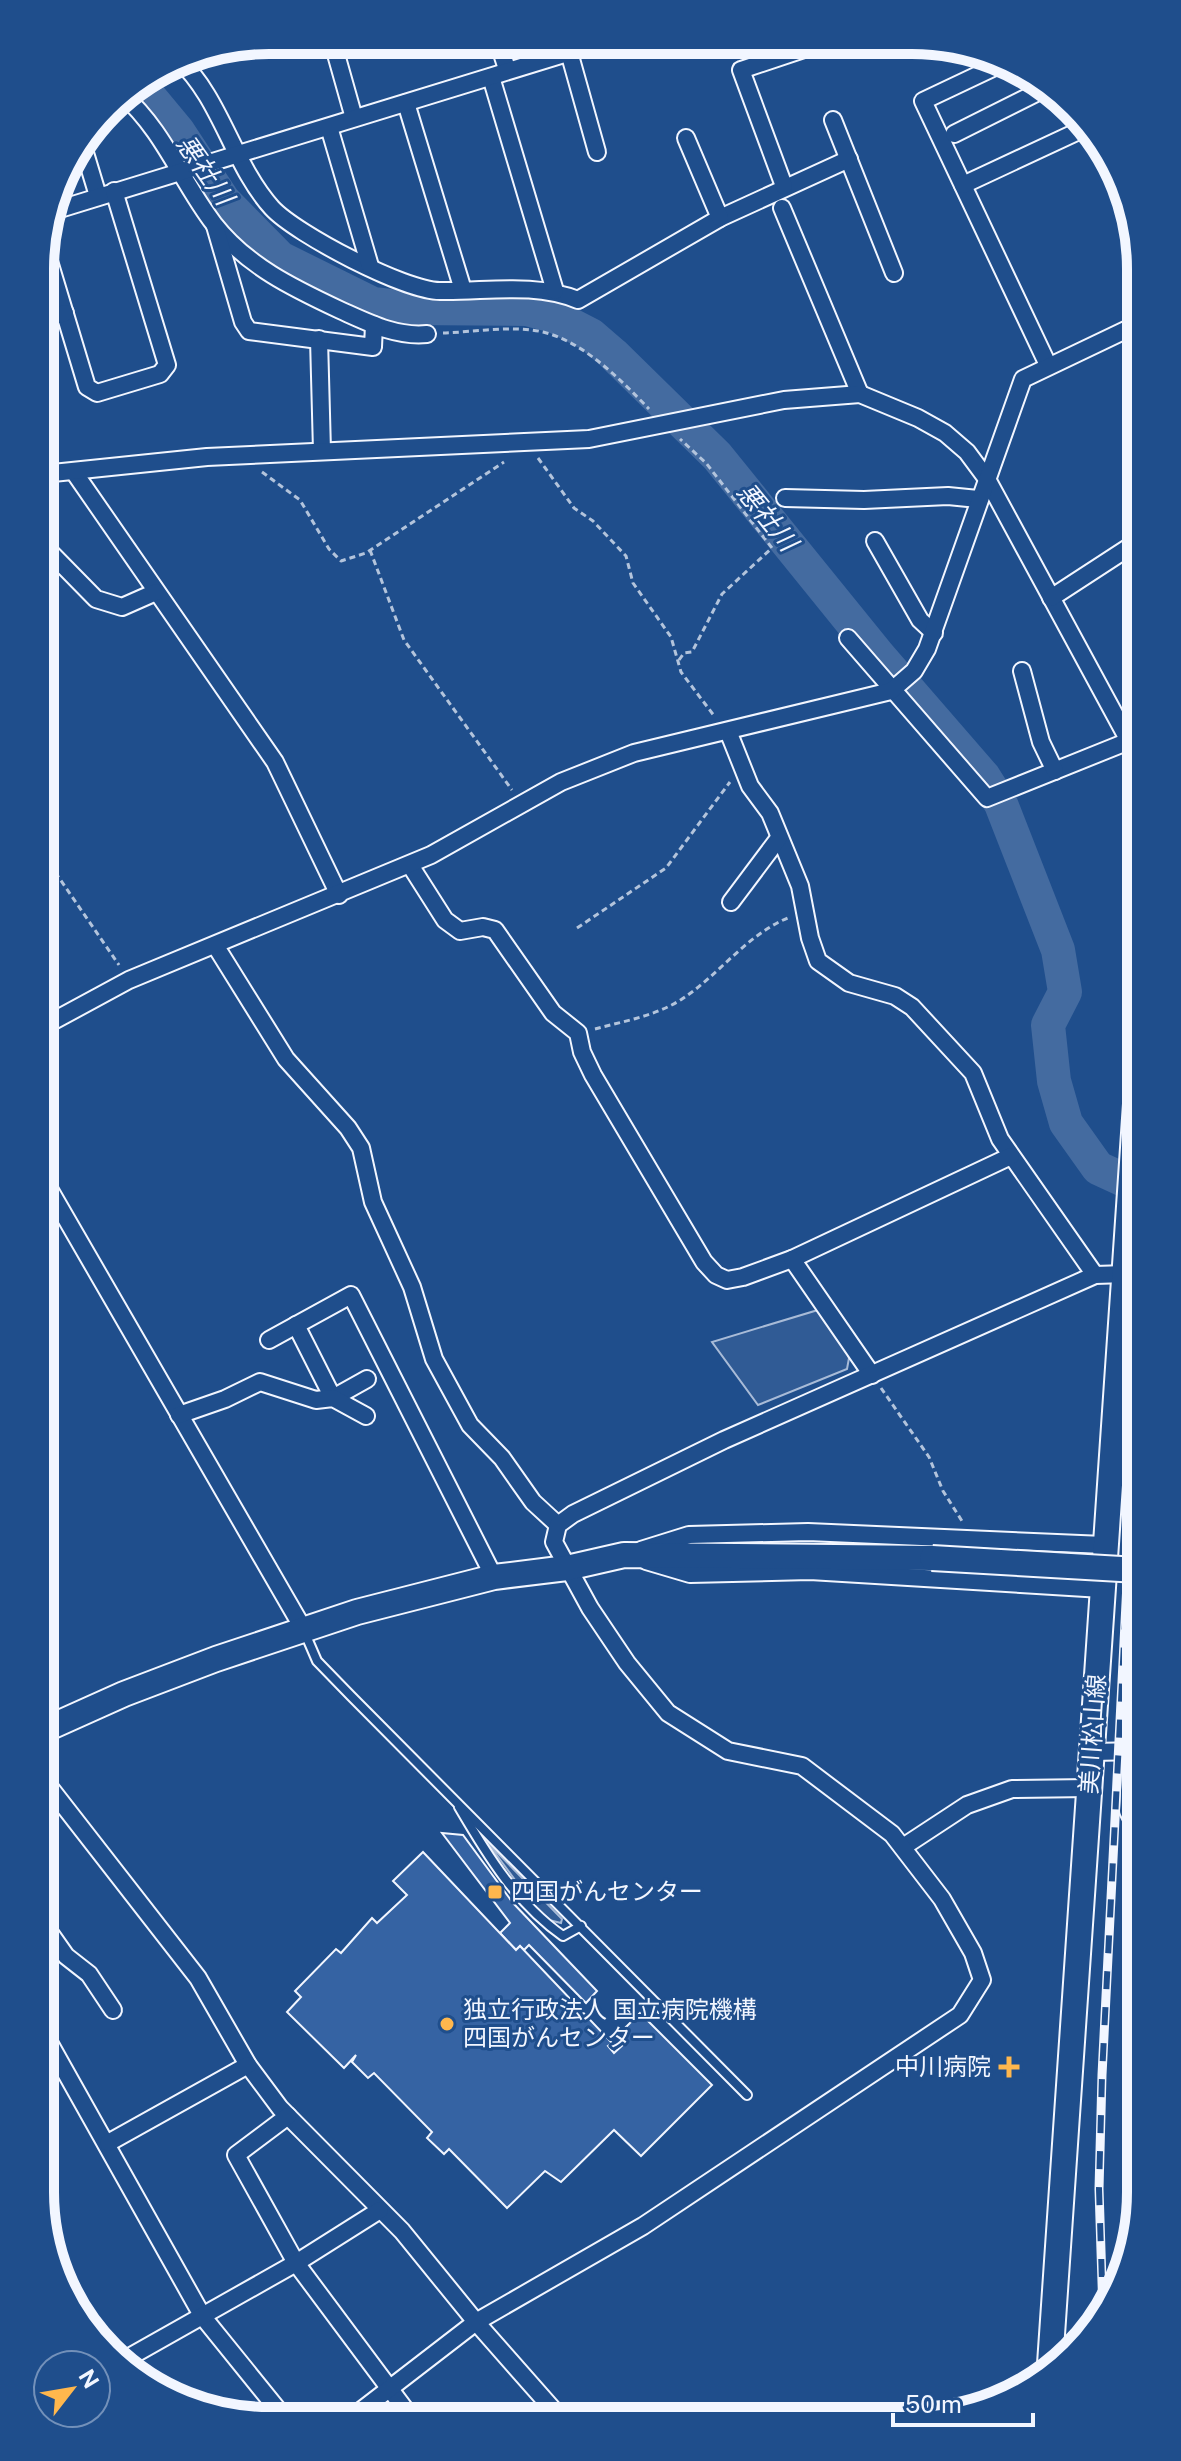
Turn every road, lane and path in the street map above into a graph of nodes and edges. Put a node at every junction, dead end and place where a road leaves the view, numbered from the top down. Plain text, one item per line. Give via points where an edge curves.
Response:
1 (336, 54) edge
2 (502, 54) edge
3 (562, 54) edge
4 (570, 54) edge
5 (789, 54) edge
6 (507, 69) junction
7 (991, 69) edge
8 (186, 70) edge
9 (491, 77) junction
10 (1036, 93) edge
11 (406, 103) junction
12 (132, 104) edge
13 (354, 118) junction
14 (833, 120) dead end
15 (329, 127) junction
16 (1078, 132) edge
17 (954, 134) dead end
18 (686, 138) dead end
19 (597, 152) dead end
20 (87, 154) edge
21 (234, 156) junction
22 (849, 159) junction
23 (185, 169) junction
24 (963, 185) junction
25 (784, 186) junction
26 (106, 194) junction
27 (63, 208) edge
28 (782, 208) dead end
29 (720, 218) junction
30 (214, 225) junction
31 (370, 266) junction
32 (894, 273) dead end
33 (54, 277) edge
34 (463, 290) junction
35 (555, 291) junction
36 (65, 313) junction
37 (54, 316) edge
38 (374, 325) junction
39 (1127, 329) edge
40 (427, 334) joint
41 (319, 339) junction
42 (1048, 365) junction
43 (860, 394) junction
44 (668, 425) junction
45 (527, 444) junction
46 (322, 451) junction
47 (240, 455) junction
48 (74, 472) junction
49 (54, 473) edge
50 (987, 479) junction
51 (785, 498) dead end
52 (978, 499) junction
53 (875, 541) dead end
54 (1127, 549) edge
55 (370, 550) junction
56 (54, 556) edge
57 (156, 592) junction
58 (1051, 598) junction
59 (934, 633) junction
60 (848, 638) dead end
61 (679, 660) junction
62 (1022, 671) dead end
63 (893, 690) junction
64 (728, 731) junction
65 (1127, 733) edge
66 (1127, 744) edge
67 (742, 766) junction
68 (1055, 771) junction
69 (522, 804) junction
70 (779, 838) junction
71 (410, 865) junction
72 (54, 871) edge
73 (339, 895) junction
74 (731, 902) dead end
75 (804, 912) junction
76 (577, 928) dead end
77 (215, 945) junction
78 (129, 980) junction
79 (54, 1021) edge
80 (578, 1033) junction
81 (1011, 1156) junction
82 (54, 1198) edge
83 (792, 1259) junction
84 (1127, 1260) edge
85 (1095, 1275) junction
86 (1127, 1290) edge
87 (296, 1325) junction
88 (269, 1340) dead end
89 (872, 1375) junction
90 (367, 1379) dead end
91 (333, 1398) junction
92 (179, 1415) junction
93 (366, 1416) dead end
94 (1127, 1468) edge
95 (1110, 1469) junction
96 (558, 1525) junction
97 (982, 1540) junction
98 (1104, 1545) junction
99 (624, 1555) junction
100 (567, 1568) junction
101 (1127, 1569) edge
102 (494, 1577) junction
103 (1102, 1589) junction
104 (304, 1630) junction
105 (54, 1725) edge
106 (1093, 1752) junction
107 (1127, 1752) edge
108 (1089, 1788) junction
109 (54, 1793) edge
110 (453, 1797) junction
111 (903, 1847) junction
112 (581, 1926) junction
113 (54, 1939) edge
114 (113, 2010) dead end
115 (54, 2051) edge
116 (248, 2065) junction
117 (747, 2095) dead end
118 (288, 2116) junction
119 (108, 2143) junction
120 (380, 2210) junction
121 (296, 2263) junction
122 (203, 2317) junction
123 (476, 2322) junction
124 (131, 2356) edge
125 (1050, 2357) edge
126 (390, 2389) junction
127 (276, 2407) edge
128 (366, 2407) edge
129 (403, 2407) edge
130 (551, 2407) edge

1 - 13 street
2 - 6 street
3 - 6 street
4 - 19 street
5 - 25 street via 741,70
6 - 9 street
7 - 24 street via 923,101
8 - 21 street
9 - 11 street
9 - 35 street
10 - 17 street
11 - 13 street
11 - 34 street
12 - 23 street
13 - 15 street
14 - 22 street
15 - 21 street
15 - 31 street
16 - 24 street
18 - 29 street
20 - 26 street
21 - 23 street
21 - 31 street via 273,210 305,234
22 - 25 street
22 - 32 street
23 - 26 street
23 - 30 street
24 - 42 street
25 - 29 street
26 - 27 street
26 - 36 street via 167,365 160,374 97,393 87,387
28 - 43 street
29 - 35 street via 578,300
30 - 38 street via 282,283
30 - 41 street via 249,331
31 - 34 street via 415,287
33 - 36 street
34 - 35 street
36 - 37 street
38 - 40 street via 408,336
38 - 41 street via 373,347
39 - 42 street
40 - 44 path via 546,332 612,373
41 - 46 street
42 - 50 street via 1023,379
43 - 44 street via 784,400
43 - 50 street via 945,433
44 - 45 street
44 - 61 path via 706,463 772,548 722,594 692,652
45 - 46 street
45 - 55 path
45 - 61 path via 574,508 626,556 633,583 671,637
46 - 47 street
47 - 48 street
47 - 55 path via 300,500 341,561
48 - 49 street
48 - 57 street
50 - 52 street
50 - 58 street
51 - 52 street
52 - 59 street
53 - 59 street via 920,620
54 - 58 street
55 - 69 path via 404,640
56 - 57 street via 96,599 122,607
57 - 73 street via 275,762
58 - 65 street
59 - 63 street via 914,671
60 - 63 street
61 - 64 path via 692,690
62 - 68 street via 1041,742
63 - 64 street
63 - 68 street via 987,798
64 - 67 street
64 - 69 street via 634,753
66 - 68 street
67 - 70 street
67 - 76 path via 666,868
69 - 71 street
70 - 74 street
70 - 75 street via 800,886
71 - 73 street
71 - 80 street via 445,920 460,931 495,930 553,1013
72 - 78 path
73 - 77 street
75 - 80 path via 753,940 680,1001
75 - 81 street via 818,961 849,983 895,996 912,1007 973,1073
77 - 78 street
77 - 96 street via 286,1059 361,1148 373,1202 412,1287 434,1359 470,1425
78 - 79 street
80 - 83 street via 593,1075 716,1275 727,1280 743,1277
81 - 83 street
81 - 85 street
82 - 92 street
83 - 89 street
84 - 85 street
85 - 89 street
86 - 95 main road, 美川松山線
87 - 88 street
87 - 91 street
87 - 102 street via 351,1295
89 - 96 street via 724,1440
89 - 97 path via 929,1457 959,1518
90 - 91 street
91 - 92 street via 316,1400 260,1382
91 - 93 street
92 - 104 street
94 - 95 street
95 - 98 main road, 美川松山線
96 - 100 street via 554,1542
97 - 98 street
97 - 99 street via 808,1532 689,1535
98 - 103 main road, 美川松山線
99 - 100 main road
99 - 101 main road, bridge via 932,1558
99 - 103 street via 690,1574 810,1571
100 - 102 main road
100 - 111 street via 627,1663 668,1713 728,1751 802,1766
102 - 104 main road
103 - 106 main road, 美川松山線
104 - 105 main road via 124,1694
104 - 110 lane via 317,1661
106 - 107 street
106 - 108 main road, 美川松山線
108 - 111 street via 1012,1789 967,1805
108 - 125 main road, 美川松山線
109 - 116 street via 198,1978
110 - 112 lane
110 - 112 lane via 511,1887 542,1921 563,1936
111 - 123 street via 973,1953 982,1980 960,2015 643,2226
112 - 117 lane
113 - 114 street via 89,1974
115 - 119 street
116 - 118 street
116 - 119 street
118 - 120 street
118 - 121 street via 236,2155
119 - 122 street
120 - 121 street
120 - 123 street
121 - 122 street
121 - 126 street
122 - 124 street
122 - 127 street
123 - 126 street
123 - 130 street
126 - 128 street
126 - 129 street

